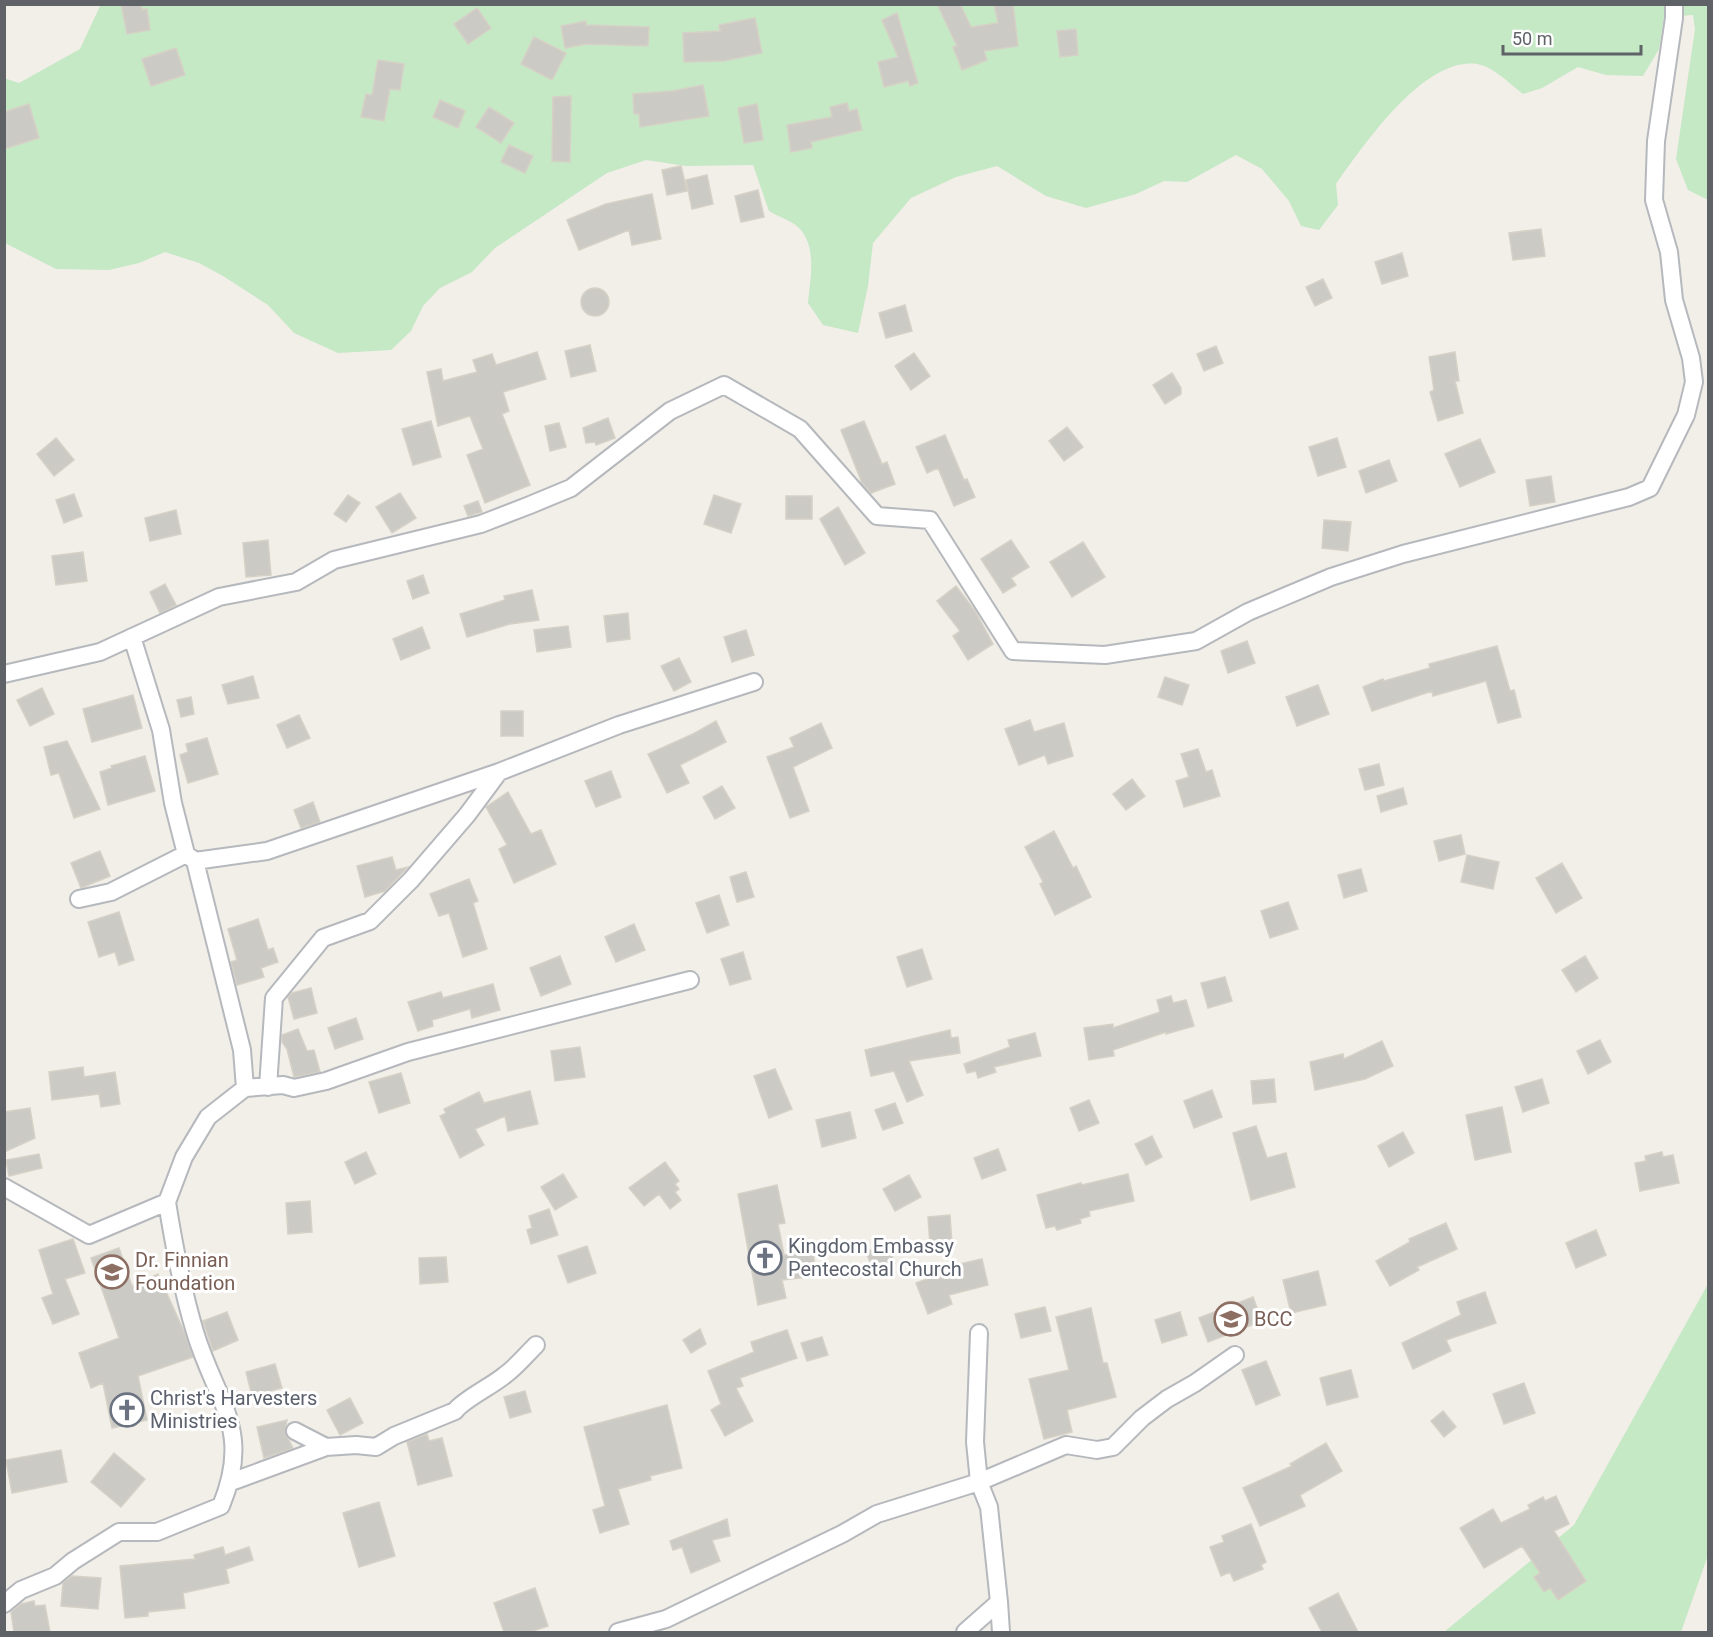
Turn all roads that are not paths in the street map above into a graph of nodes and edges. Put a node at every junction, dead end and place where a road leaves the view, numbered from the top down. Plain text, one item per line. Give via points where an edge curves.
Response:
1 (1674, 4) edge
2 (132, 637) junction
3 (4, 674) edge
4 (754, 682) dead end
5 (499, 772) junction
6 (190, 857) junction
7 (79, 899) dead end
8 (690, 980) dead end
9 (268, 1087) junction
10 (245, 1088) junction
11 (4, 1187) edge
12 (167, 1202) junction
13 (979, 1333) dead end
14 (536, 1345) dead end
15 (1235, 1355) dead end
16 (296, 1431) dead end
17 (326, 1447) junction
18 (231, 1482) junction
19 (979, 1482) junction
20 (13, 1591) edge
21 (999, 1602) junction
22 (4, 1604) edge
23 (618, 1632) edge
24 (965, 1632) edge
25 (1001, 1632) edge

1 - 2 street via 1656,141 1654,200 1669,252 1674,300 1694,382 1686,415 1650,488 1629,497 1403,554 1331,577 1248,612 1196,641 1105,655 1013,651 930,520 877,516 800,429 724,385 670,411 571,488 481,524 334,560 296,582 219,597
2 - 3 street via 100,652
2 - 6 street via 160,730 170,793
4 - 5 street via 619,725
5 - 6 street via 267,851
5 - 9 street via 395,897 370,921 323,938 274,998
6 - 7 street via 111,892
6 - 10 street via 242,1050
8 - 9 street via 408,1052 326,1081 294,1088
9 - 10 street
10 - 12 street via 208,1117 184,1157
11 - 12 street via 89,1235
12 - 18 street via 199,1347 232,1424
13 - 19 street via 975,1442
14 - 17 street via 508,1374 477,1396 461,1402 455,1411 376,1447
15 - 19 street via 1142,1418 1113,1448 1066,1445
16 - 17 street
17 - 18 street
18 - 20 street via 221,1506 157,1532 119,1532 55,1576
19 - 21 street via 989,1507
19 - 23 street via 877,1514 666,1619
20 - 22 street
21 - 24 street
21 - 25 street

